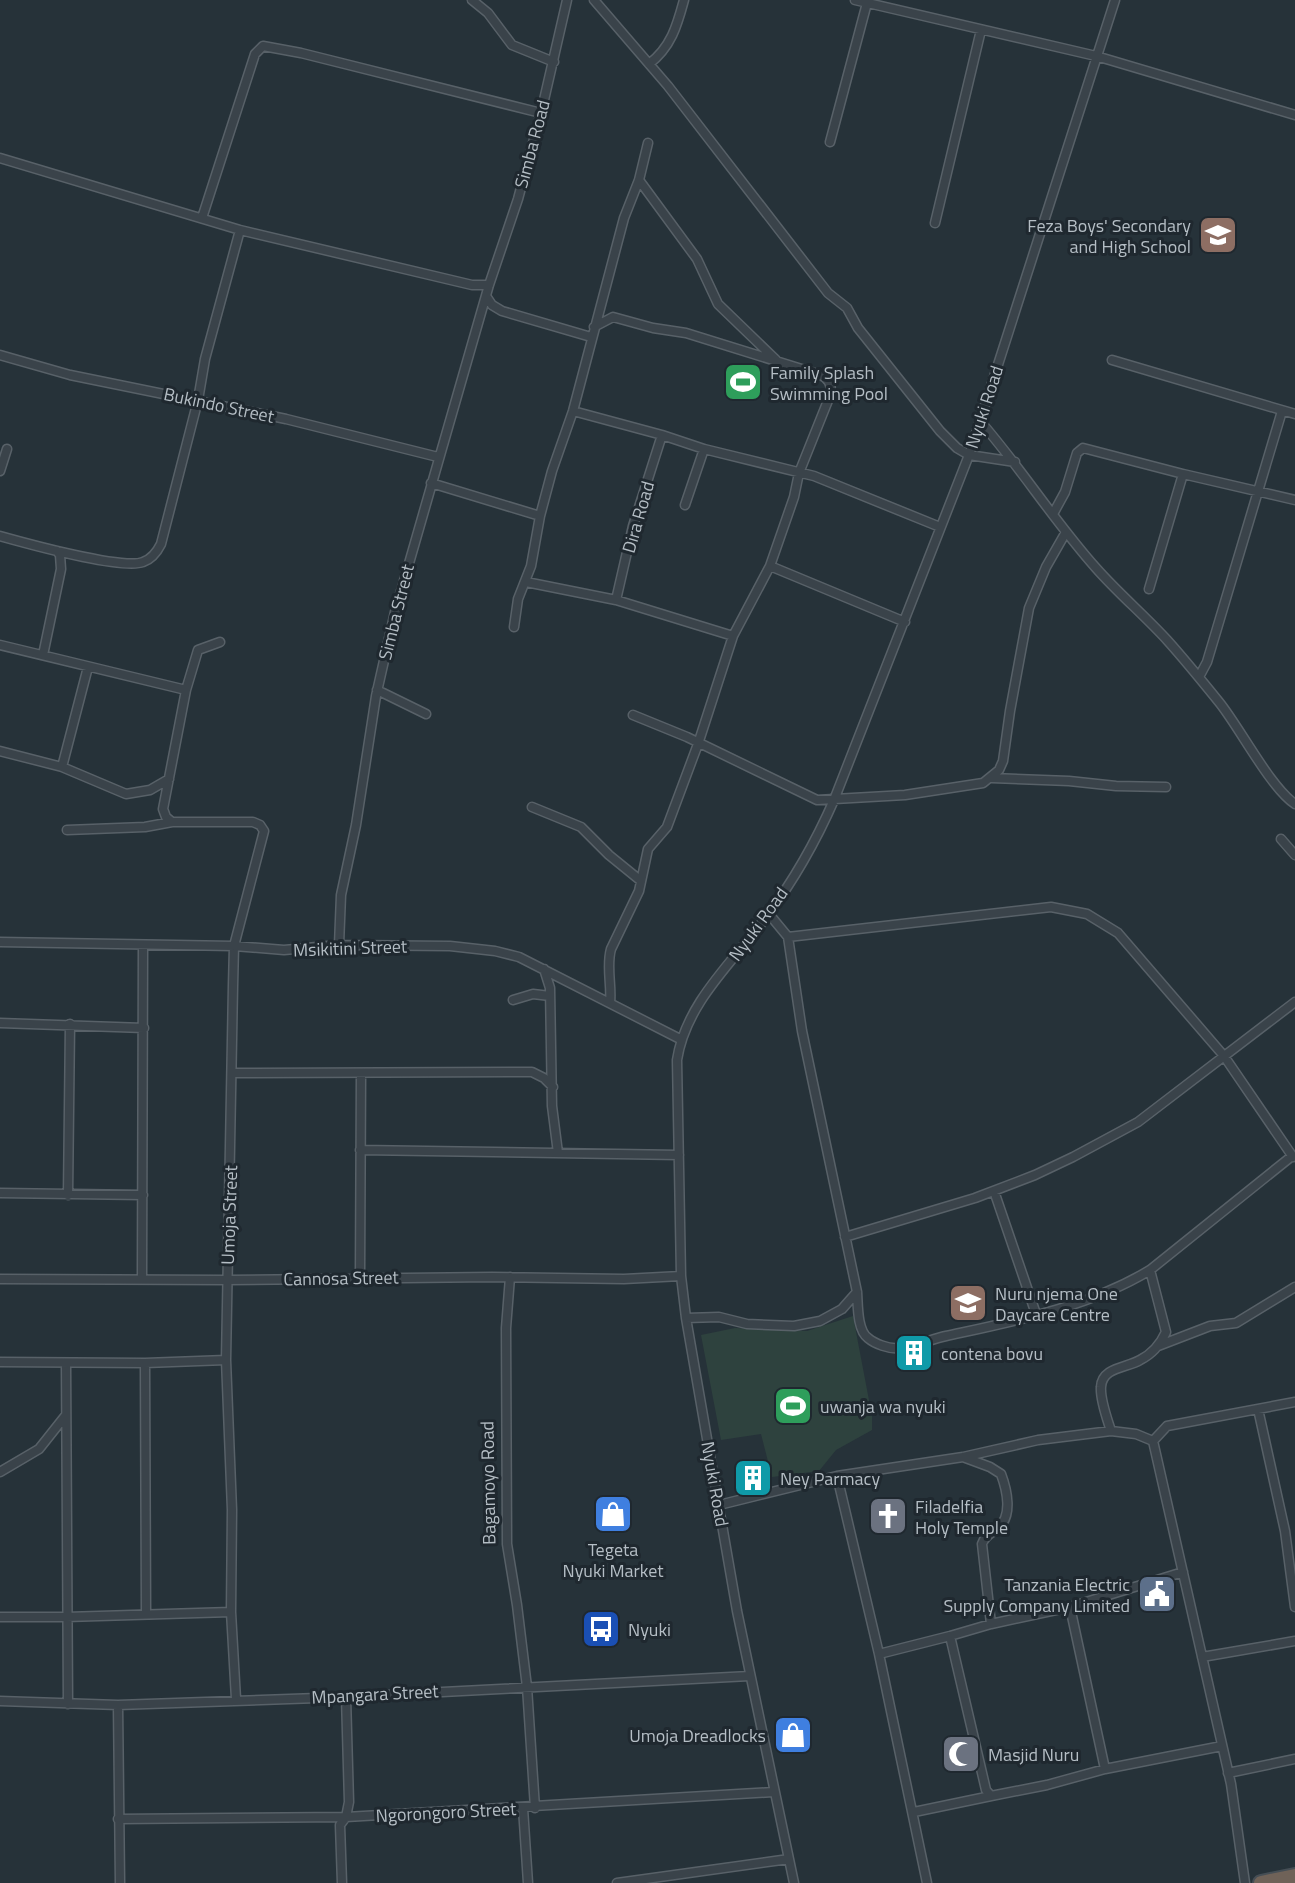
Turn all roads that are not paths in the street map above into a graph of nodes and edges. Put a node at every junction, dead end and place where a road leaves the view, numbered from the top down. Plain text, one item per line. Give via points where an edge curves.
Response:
1 (472, 0) edge
2 (567, 0) edge
3 (594, 0) edge
4 (684, 0) edge
5 (855, 0) edge
6 (1115, 0) edge
7 (867, 3) junction
8 (890, 4) edge
9 (981, 30) junction
10 (1096, 56) junction
11 (554, 62) junction
12 (649, 64) junction
13 (541, 113) junction
14 (1295, 115) edge
15 (830, 142) dead end
16 (648, 143) dead end
17 (0, 158) edge
18 (639, 180) junction
19 (202, 218) junction
20 (935, 223) dead end
21 (240, 229) junction
22 (489, 285) junction
23 (486, 296) junction
24 (594, 327) junction
25 (591, 337) junction
26 (0, 355) edge
27 (1112, 360) dead end
28 (778, 362) junction
29 (198, 400) junction
30 (573, 411) junction
31 (1282, 411) junction
32 (1295, 414) edge
33 (980, 421) junction
34 (662, 435) junction
35 (7, 449) dead end
36 (704, 449) junction
37 (969, 455) junction
38 (438, 457) junction
39 (1015, 462) junction
40 (0, 471) edge
41 (799, 473) junction
42 (1183, 474) junction
43 (431, 483) junction
44 (1257, 491) junction
45 (1295, 500) edge
46 (685, 505) dead end
47 (1053, 514) junction
48 (540, 516) junction
49 (940, 527) junction
50 (1066, 532) junction
51 (0, 536) edge
52 (57, 551) junction
53 (769, 566) junction
54 (526, 582) junction
55 (1149, 589) dead end
56 (616, 600) junction
57 (905, 622) junction
58 (514, 627) dead end
59 (733, 636) junction
60 (220, 642) dead end
61 (0, 645) edge
62 (43, 655) junction
63 (88, 667) junction
64 (1199, 677) junction
65 (186, 690) junction
66 (377, 690) junction
67 (426, 714) dead end
68 (633, 715) dead end
69 (698, 744) junction
70 (0, 751) edge
71 (62, 767) junction
72 (992, 778) junction
73 (169, 779) junction
74 (1166, 787) dead end
75 (834, 800) junction
76 (1295, 804) edge
77 (533, 807) dead end
78 (172, 822) junction
79 (66, 830) dead end
80 (1281, 839) dead end
81 (1295, 855) edge
82 (641, 881) junction
83 (769, 914) junction
84 (788, 937) junction
85 (0, 942) edge
86 (143, 946) junction
87 (234, 946) junction
88 (339, 946) junction
89 (544, 969) junction
90 (550, 996) junction
91 (513, 1000) dead end
92 (1295, 1002) edge
93 (610, 1003) junction
94 (0, 1023) edge
95 (70, 1024) junction
96 (144, 1028) junction
97 (680, 1039) junction
98 (1224, 1056) junction
99 (233, 1073) junction
100 (361, 1073) junction
101 (553, 1087) junction
102 (360, 1150) junction
103 (558, 1153) junction
104 (679, 1155) junction
105 (1293, 1157) edge
106 (994, 1191) junction
107 (0, 1193) edge
108 (68, 1195) junction
109 (143, 1195) junction
110 (845, 1237) junction
111 (1150, 1270) junction
112 (681, 1276) junction
113 (360, 1277) junction
114 (510, 1277) junction
115 (0, 1279) edge
116 (142, 1279) junction
117 (227, 1280) junction
118 (1295, 1287) edge
119 (857, 1292) junction
120 (1036, 1314) junction
121 (686, 1318) junction
122 (1158, 1346) junction
123 (226, 1360) junction
124 (0, 1363) edge
125 (66, 1363) junction
126 (145, 1363) junction
127 (1295, 1402) edge
128 (1258, 1409) junction
129 (66, 1415) junction
130 (1111, 1431) junction
131 (1153, 1441) junction
132 (963, 1457) junction
133 (0, 1472) edge
134 (837, 1476) junction
135 (719, 1504) junction
136 (1295, 1529) edge
137 (1285, 1531) junction
138 (1183, 1572) junction
139 (1070, 1606) junction
140 (1295, 1607) edge
141 (231, 1612) junction
142 (146, 1614) junction
143 (0, 1617) edge
144 (66, 1617) junction
145 (991, 1623) junction
146 (950, 1636) junction
147 (1295, 1641) edge
148 (879, 1654) junction
149 (1202, 1657) junction
150 (750, 1676) junction
151 (527, 1687) junction
152 (346, 1697) junction
153 (236, 1699) junction
154 (0, 1701) edge
155 (68, 1704) junction
156 (118, 1705) junction
157 (1222, 1746) junction
158 (1295, 1759) edge
159 (1105, 1769) junction
160 (1228, 1773) junction
161 (773, 1792) junction
162 (991, 1796) junction
163 (523, 1808) junction
164 (535, 1808) junction
165 (914, 1812) junction
166 (346, 1817) junction
167 (118, 1819) junction
168 (789, 1859) junction
169 (1295, 1876) edge
170 (120, 1883) edge
171 (342, 1883) edge
172 (528, 1883) edge
173 (617, 1883) edge
174 (794, 1883) edge
175 (927, 1883) edge
176 (1245, 1883) edge
177 (1261, 1883) edge

1 - 11 street via 512,45
2 - 11 street, Simba Road
3 - 12 street
4 - 12 street via 670,42
5 - 7 street
6 - 10 street, Nyuki Road
7 - 8 street
7 - 15 street
8 - 9 street
9 - 10 street
9 - 20 street
10 - 14 street
10 - 33 street, Nyuki Road
11 - 13 street, Simba Road
12 - 37 street via 828,293 847,308 940,431
13 - 19 street via 263,46 255,54
13 - 22 street, Simba Road
16 - 18 street
17 - 19 street
18 - 24 street
18 - 28 street via 697,258 718,304
19 - 21 street
21 - 22 street via 472,285
21 - 29 street
22 - 23 street, Simba Street
23 - 25 street via 502,311
23 - 38 street, Simba Street
24 - 25 street
24 - 28 street via 613,317 686,333
25 - 30 street
26 - 29 street, Bukindo Street via 69,375
27 - 31 street
28 - 41 street via 825,377 831,387
29 - 38 street, Bukindo Street
29 - 52 street via 157,552 133,565
30 - 34 street
30 - 48 street
31 - 32 street
31 - 44 street
33 - 37 street, Nyuki Road
33 - 39 street
34 - 36 street
34 - 56 street, Dira Road
35 - 40 street
36 - 41 street
36 - 46 street
37 - 39 street
37 - 49 street, Nyuki Road
38 - 43 street, Simba Street
39 - 47 street
41 - 49 street
41 - 53 street
42 - 44 street
42 - 47 street via 1081,449
42 - 55 street
43 - 48 street
43 - 66 street, Simba Street
44 - 45 street
44 - 64 street
47 - 50 street
48 - 54 street
49 - 57 street, Nyuki Road
50 - 64 street
50 - 72 street via 1029,608 1003,761
51 - 52 street
52 - 62 street via 61,569
53 - 57 street
53 - 59 street
54 - 56 street
54 - 58 street
56 - 59 street
57 - 75 street, Nyuki Road
59 - 69 street
60 - 65 street via 196,653
61 - 62 street
62 - 63 street
63 - 65 street
63 - 71 street
64 - 76 street
65 - 73 street
66 - 67 street
66 - 88 street, Simba Street via 341,895
68 - 69 street
69 - 75 street via 817,800
69 - 82 street via 667,827 648,849
70 - 71 street
71 - 73 street via 126,794 150,790
72 - 74 street
72 - 75 street via 960,788
73 - 78 street via 163,808
75 - 83 street, Nyuki Road via 817,839
77 - 82 street via 581,827
78 - 79 street
78 - 87 street, Umoja Street via 253,822 262,827 264,838
80 - 81 street
82 - 93 street via 609,957
83 - 84 street
83 - 97 street, Nyuki Road via 700,1001
84 - 98 street via 1051,907 1087,914 1118,933
84 - 110 street via 802,1031
85 - 86 street, Msikitini Street
86 - 87 street, Msikitini Street
86 - 96 street
87 - 88 street, Msikitini Street via 284,950
87 - 99 street, Umoja Street
88 - 89 street, Msikitini Street via 450,946 495,951
89 - 90 street
89 - 93 street, Msikitini Street
90 - 91 street via 533,994
90 - 101 street
92 - 98 street
93 - 97 street, Msikitini Street
94 - 95 street
95 - 96 street
95 - 108 street
96 - 109 street
97 - 104 street, Nyuki Road
98 - 105 street
98 - 106 street via 1138,1122
99 - 100 street
99 - 117 street, Umoja Street
100 - 101 street via 532,1072
100 - 102 street
101 - 103 street
102 - 103 street
102 - 113 street
103 - 104 street
104 - 112 street, Nyuki Road
105 - 111 street
106 - 110 street
106 - 120 street
107 - 108 street
108 - 109 street
109 - 116 street
110 - 119 street
111 - 120 street via 1125,1286
111 - 122 street via 1166,1332
112 - 114 street, Cannosa Street
112 - 121 street, Nyuki Road
113 - 114 street, Cannosa Street
113 - 117 street, Cannosa Street
114 - 151 street, Bagamoyo Road via 507,1544
115 - 116 street, Cannosa Street
116 - 117 street, Cannosa Street
117 - 123 street, Umoja Street
118 - 122 street via 1236,1323 1210,1326
119 - 120 street via 864,1335 899,1348
119 - 121 street via 842,1309 820,1321 794,1326
121 - 135 street, Nyuki Road
122 - 130 street via 1141,1360 1104,1377 1101,1389
123 - 126 street
123 - 141 street, Umoja Street
124 - 125 street
125 - 126 street
125 - 129 street
126 - 142 street
127 - 128 street
128 - 131 street via 1167,1426
128 - 137 street
129 - 133 street via 39,1449
129 - 144 street
130 - 131 street
130 - 132 street via 1021,1442
131 - 138 street
132 - 134 street
132 - 145 street via 1001,1474 1008,1504 1004,1521 982,1544
134 - 135 street
134 - 148 street
135 - 150 street, Nyuki Road
136 - 137 street
137 - 140 street
138 - 139 street
138 - 149 street
139 - 145 street
139 - 159 street
141 - 142 street
141 - 153 street, Umoja Street
142 - 144 street
143 - 144 street
144 - 155 street
145 - 146 street
146 - 148 street
146 - 162 street
147 - 149 street
148 - 165 street
149 - 157 street
150 - 151 street, Mpangara Street
150 - 161 street, Nyuki Road
151 - 152 street, Mpangara Street
151 - 164 street, Bagamoyo Road
152 - 153 street, Mpangara Street
152 - 166 street
153 - 156 street, Mpangara Street
154 - 155 street, Mpangara Street
155 - 156 street, Mpangara Street
156 - 167 street
157 - 159 street
157 - 160 street
158 - 160 street
159 - 162 street
160 - 176 street
161 - 164 street, Ngorongoro Street
161 - 168 street, Nyuki Road
162 - 165 street
163 - 164 street, Ngorongoro Street
163 - 166 street, Ngorongoro Street
163 - 172 street
165 - 175 street
166 - 167 street, Ngorongoro Street
166 - 171 street via 340,1825
167 - 170 street
168 - 173 street
168 - 174 street, Nyuki Road
169 - 177 highway

